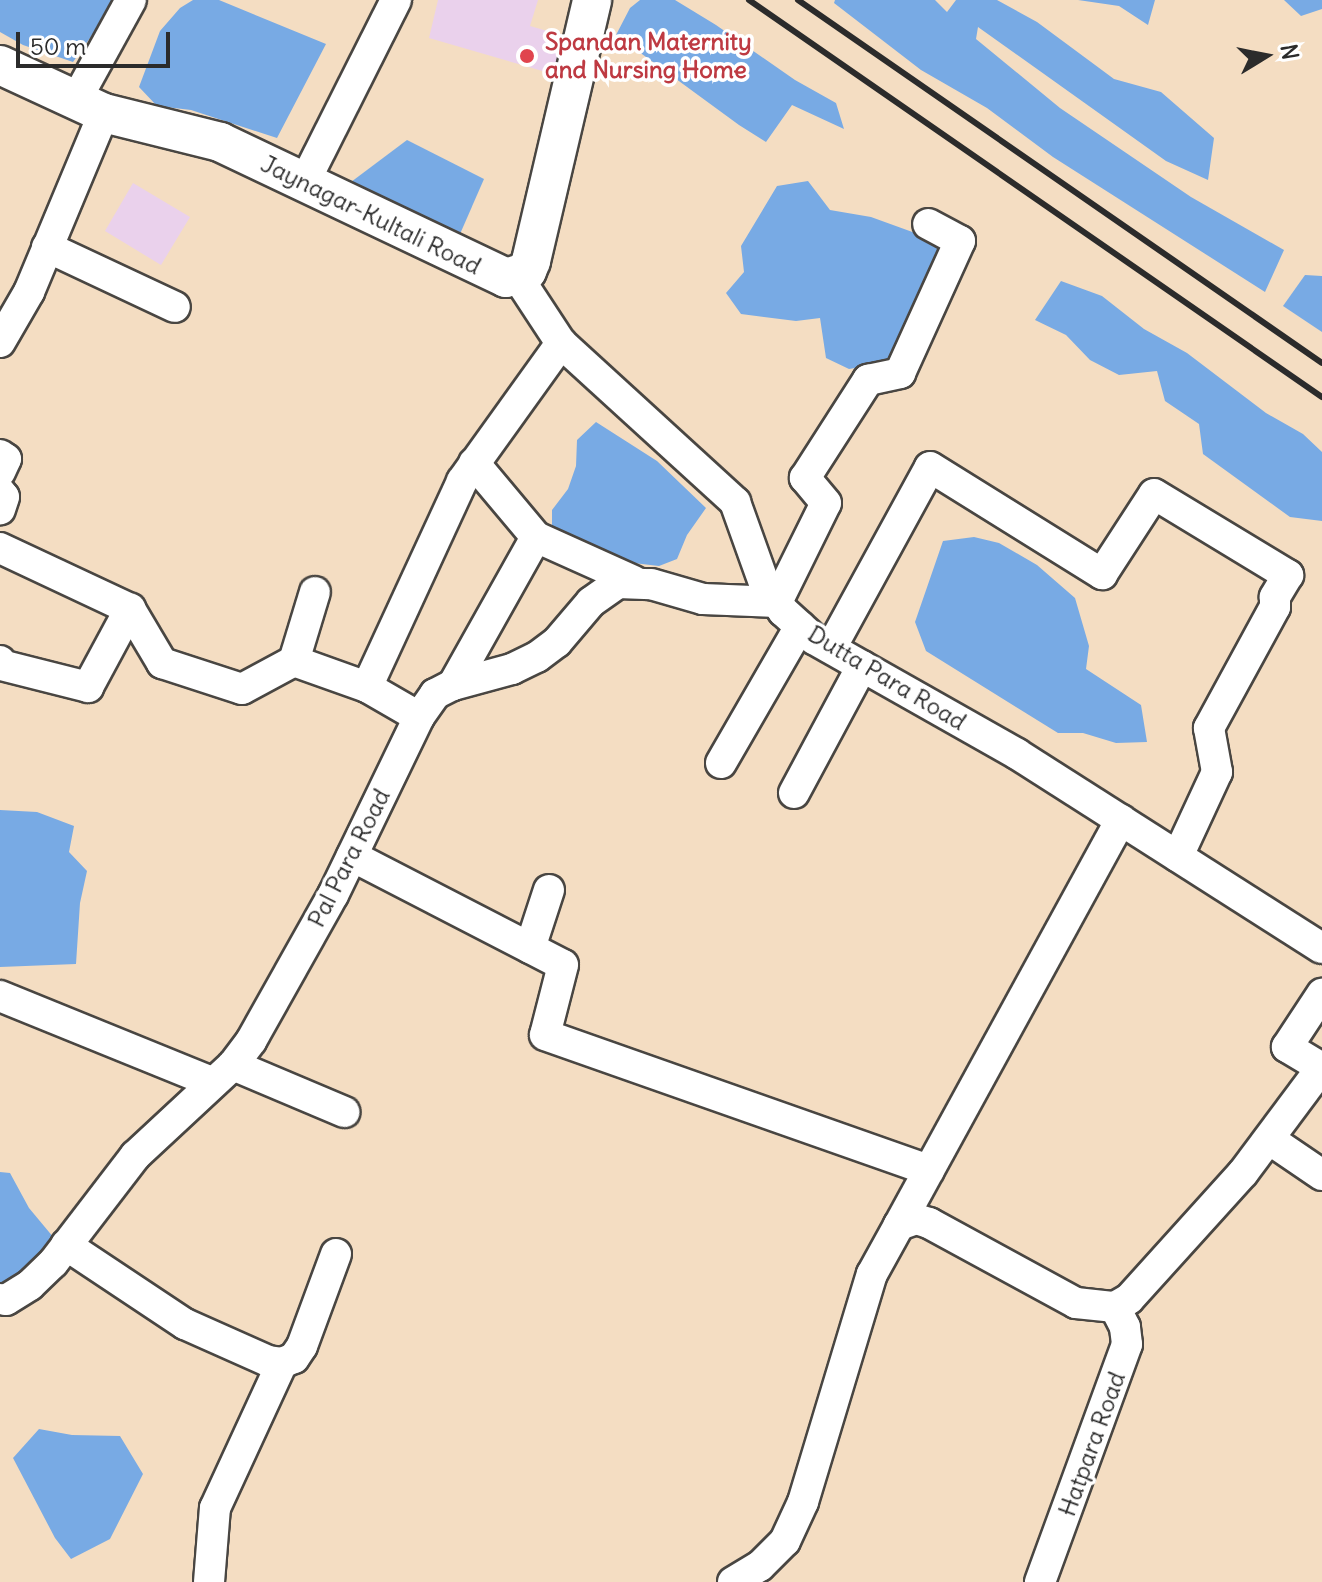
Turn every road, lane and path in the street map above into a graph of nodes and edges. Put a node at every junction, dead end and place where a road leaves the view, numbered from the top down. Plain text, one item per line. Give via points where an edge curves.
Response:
1 (131, 0) edge
2 (396, 0) edge
3 (592, 0) edge
4 (0, 65) edge
5 (90, 107) junction
6 (304, 183) junction
7 (928, 224) dead end
8 (47, 247) junction
9 (517, 276) junction
10 (175, 307) dead end
11 (0, 342) edge
12 (561, 343) junction
13 (0, 455) edge
14 (474, 463) junction
15 (0, 472) edge
16 (0, 492) edge
17 (0, 509) edge
18 (536, 537) junction
19 (0, 548) edge
20 (634, 581) junction
21 (315, 592) dead end
22 (777, 602) junction
23 (130, 609) junction
24 (800, 626) junction
25 (831, 648) junction
26 (294, 661) junction
27 (0, 665) edge
28 (862, 666) junction
29 (453, 685) junction
30 (367, 687) junction
31 (419, 717) junction
32 (721, 763) dead end
33 (794, 793) dead end
34 (1121, 820) junction
35 (352, 856) junction
36 (1178, 856) junction
37 (549, 890) dead end
38 (530, 948) junction
39 (1322, 948) edge
40 (1322, 994) edge
41 (0, 996) edge
42 (1322, 1068) edge
43 (222, 1074) junction
44 (344, 1112) dead end
45 (1269, 1139) junction
46 (929, 1170) junction
47 (1322, 1175) edge
48 (899, 1225) junction
49 (66, 1245) junction
50 (336, 1254) dead end
51 (2, 1303) edge
52 (1115, 1307) junction
53 (282, 1363) junction
54 (209, 1582) edge
55 (733, 1582) edge
56 (1040, 1582) edge

1 - 5 street
2 - 6 street
3 - 9 main road via 531,261
4 - 5 main road, Jaynagar-Kultali Road
5 - 6 main road, Jaynagar-Kultali Road via 220,142
5 - 8 street
6 - 9 main road, Jaynagar-Kultali Road via 494,275
7 - 22 street via 960,241 900,373 868,380 805,478 826,503
8 - 10 street
8 - 11 street
9 - 12 street, Dutta Para Road
12 - 14 street
12 - 22 street, Dutta Para Road via 735,502 764,583
13 - 15 street via 6,459
14 - 18 street
14 - 30 street
16 - 17 street
18 - 20 street
18 - 29 street
19 - 23 street
20 - 22 street via 703,599
20 - 29 street, Pal Para Road via 602,592 537,657
21 - 26 street
22 - 24 street, Dutta Para Road
23 - 26 street via 162,663 242,689
23 - 27 street via 88,687
24 - 25 street, Dutta Para Road
24 - 32 street
25 - 28 street, Dutta Para Road
25 - 36 street via 930,467 1102,574 1154,494 1288,575 1209,728 1217,772
26 - 30 street
28 - 33 street
28 - 34 street, Dutta Para Road
29 - 31 street, Pal Para Road via 435,694
30 - 31 street
31 - 35 street, Pal Para Road
34 - 36 street, Dutta Para Road
34 - 46 street
35 - 38 street
35 - 43 street, Pal Para Road via 251,1041
36 - 39 street, Dutta Para Road
37 - 38 street
38 - 46 street via 563,965 545,1035
40 - 42 street via 1287,1047
41 - 43 street
42 - 45 street
43 - 44 street
43 - 49 street, Pal Para Road via 135,1156
45 - 47 street
45 - 52 street via 1129,1299
46 - 48 street
48 - 52 street via 916,1219 929,1223 1076,1303
48 - 55 street via 872,1274 803,1502 785,1541 760,1566
49 - 51 street, Pal Para Road via 30,1285
49 - 53 street via 185,1324
50 - 53 street via 302,1346
52 - 56 street, Hatpara Road via 1127,1344
53 - 54 street via 215,1508

